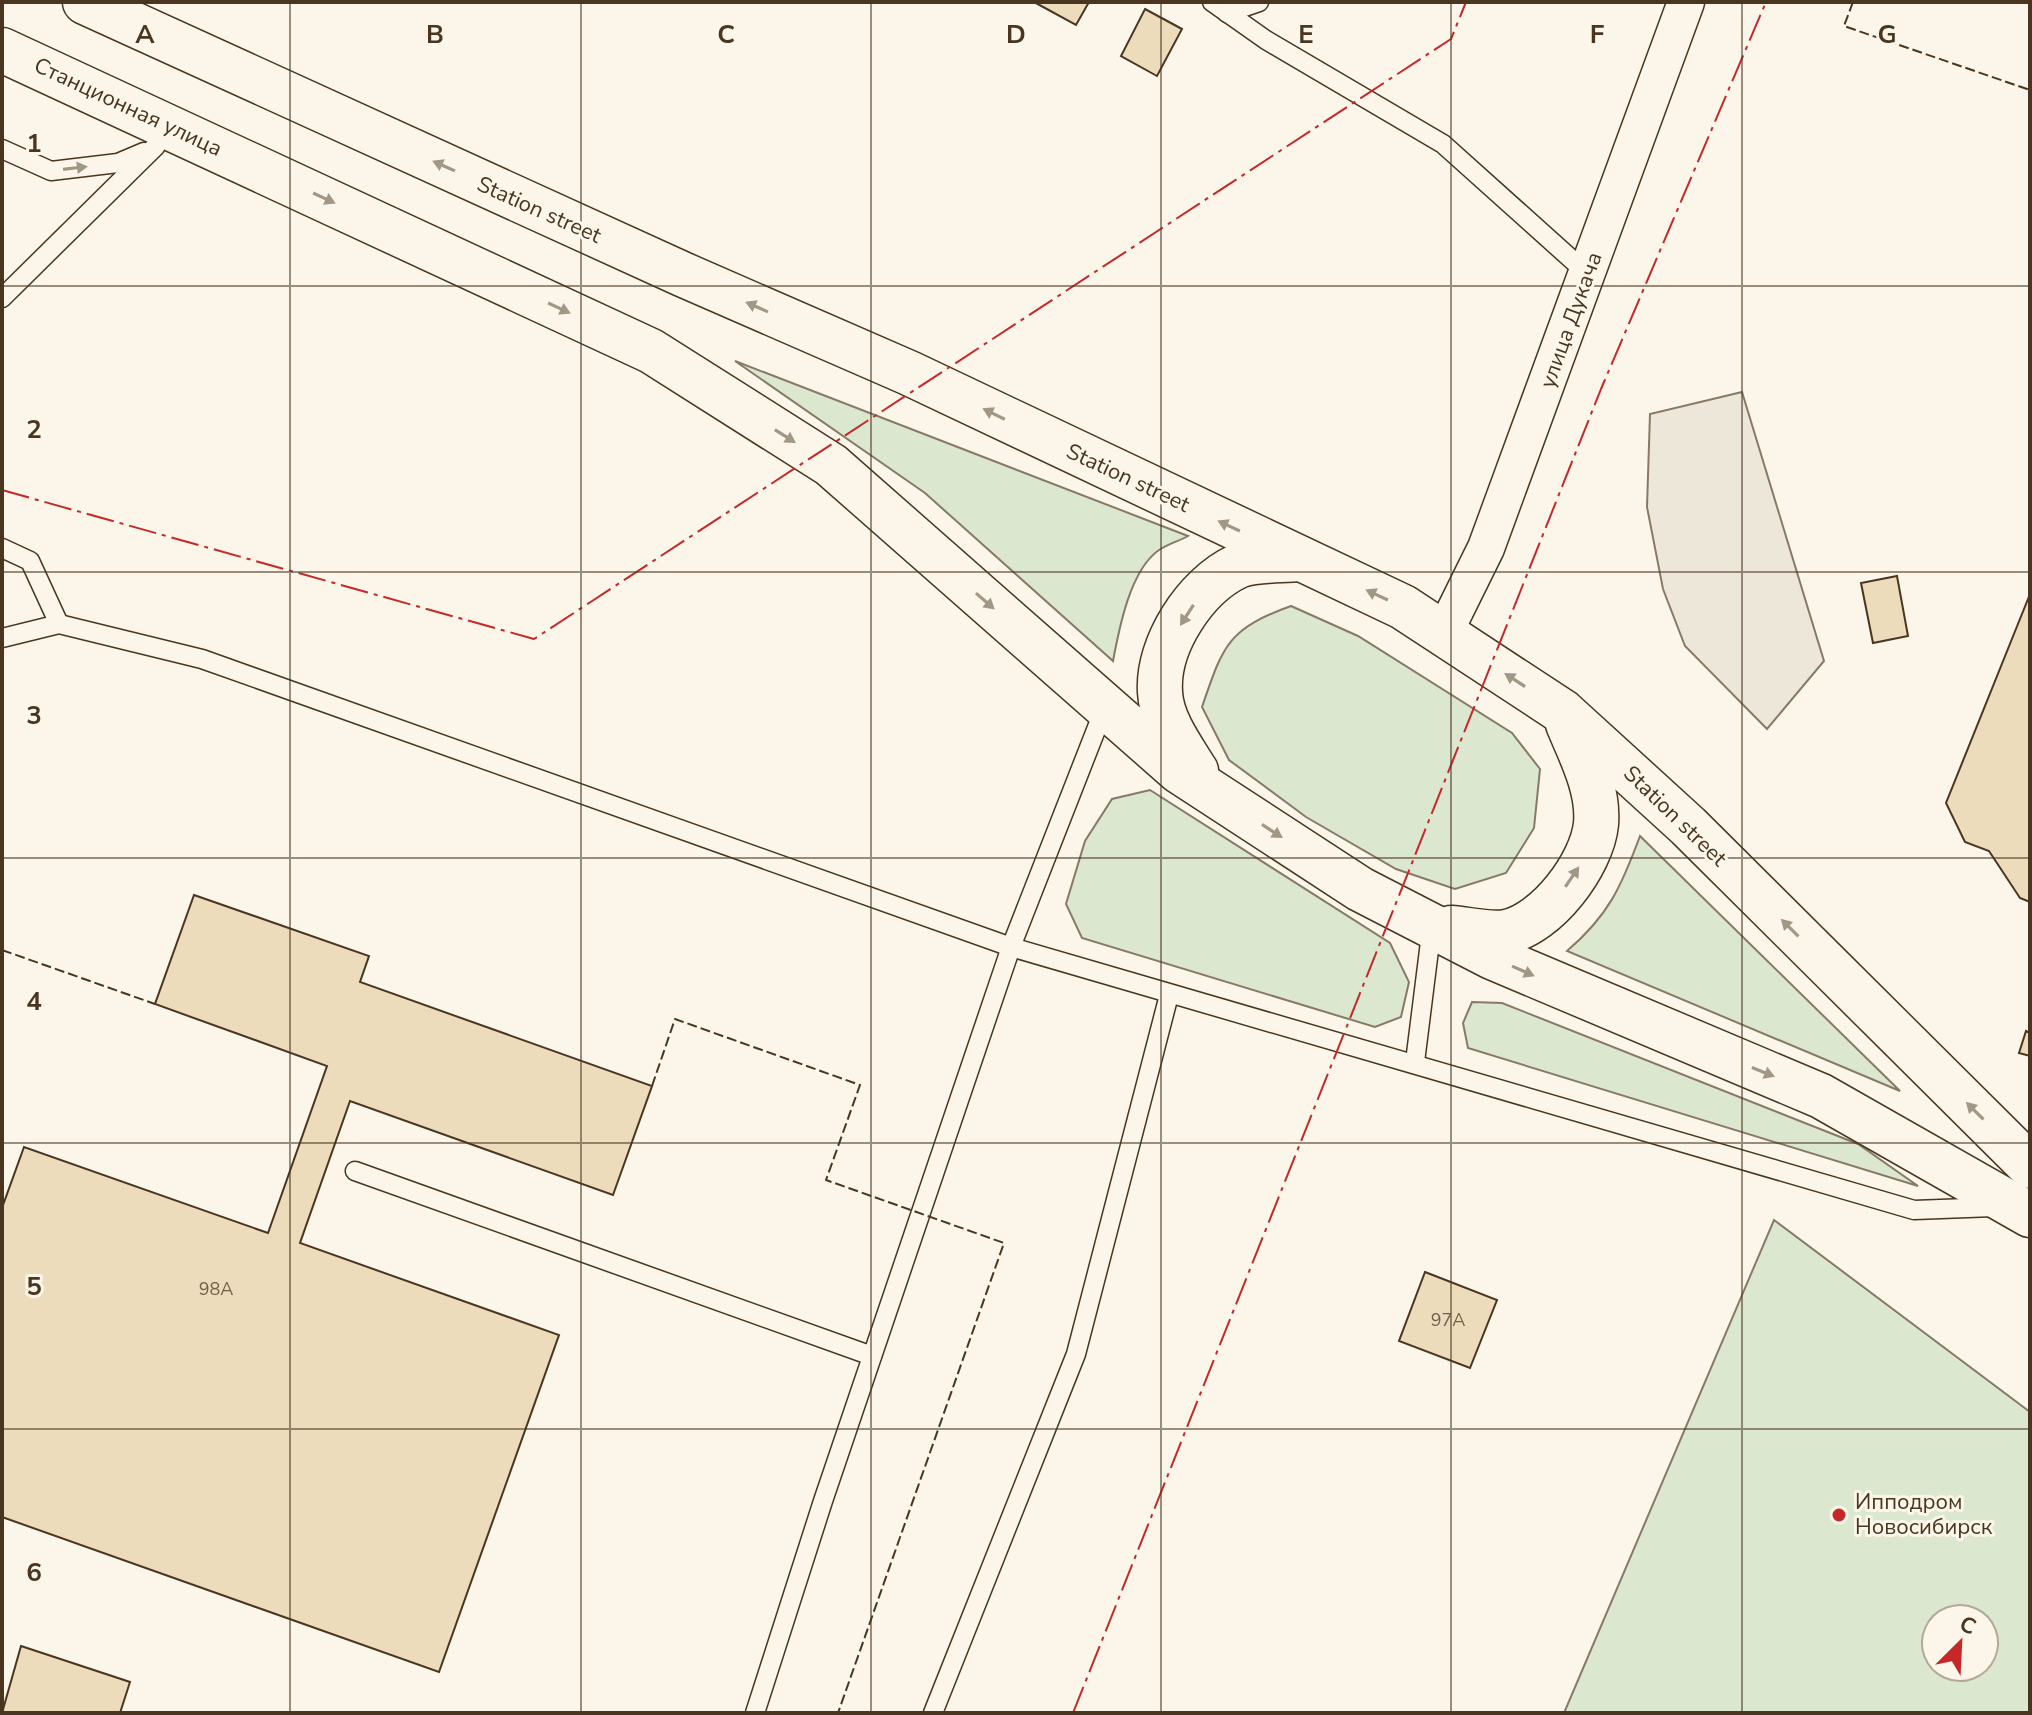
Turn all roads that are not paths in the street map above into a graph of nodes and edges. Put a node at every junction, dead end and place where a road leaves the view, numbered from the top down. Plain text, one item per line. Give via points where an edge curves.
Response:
1 (85, 2) edge
2 (1259, 2) edge
3 (1686, 2) edge
4 (1220, 8) edge
5 (2, 50) edge
6 (170, 140) junction
7 (2, 149) edge
8 (1589, 275) junction
9 (2, 298) edge
10 (2, 548) edge
11 (1300, 559) junction
12 (59, 624) junction
13 (1444, 633) junction
14 (2, 638) edge
15 (1105, 707) junction
16 (1563, 712) junction
17 (1207, 789) junction
18 (1432, 926) junction
19 (1011, 947) junction
20 (1169, 995) junction
21 (1415, 1062) junction
22 (2030, 1166) edge
23 (355, 1171) dead end
24 (2022, 1210) edge
25 (872, 1356) junction
26 (755, 1713) edge
27 (933, 1713) edge

11 -> 1 main road, Station street via 909,373
2 - 4 lane
3 - 8 street, улица Дукача
4 - 8 lane via 1443,144
5 - 6 main road, Станционная улица
7 -> 6 lane via 51,171 118,163
6 - 9 lane
6 -> 15 main road, Станционная улица via 651,351 831,465
8 - 13 street, улица Дукача via 1486,548
10 - 12 lane via 30,561
13 -> 11 main road, Station street via 1403,607
11 -> 17 main road via 1239,565 1201,592 1165,649 1159,693 1171,731
12 - 14 lane
12 - 19 lane via 202,659
16 -> 13 main road, Station street
15 - 17 main road
15 - 19 lane
18 -> 16 main road via 1506,932 1541,916 1576,876 1596,824 1590,776
22 -> 16 main road, Station street via 1688,826
17 -> 18 main road via 1360,889
18 - 21 lane
18 -> 24 main road via 1506,963 1821,1096
19 - 20 lane
19 - 25 lane
20 - 21 lane
20 - 27 lane via 1076,1354
21 - 24 lane via 1914,1210
23 - 25 lane
25 - 26 lane

